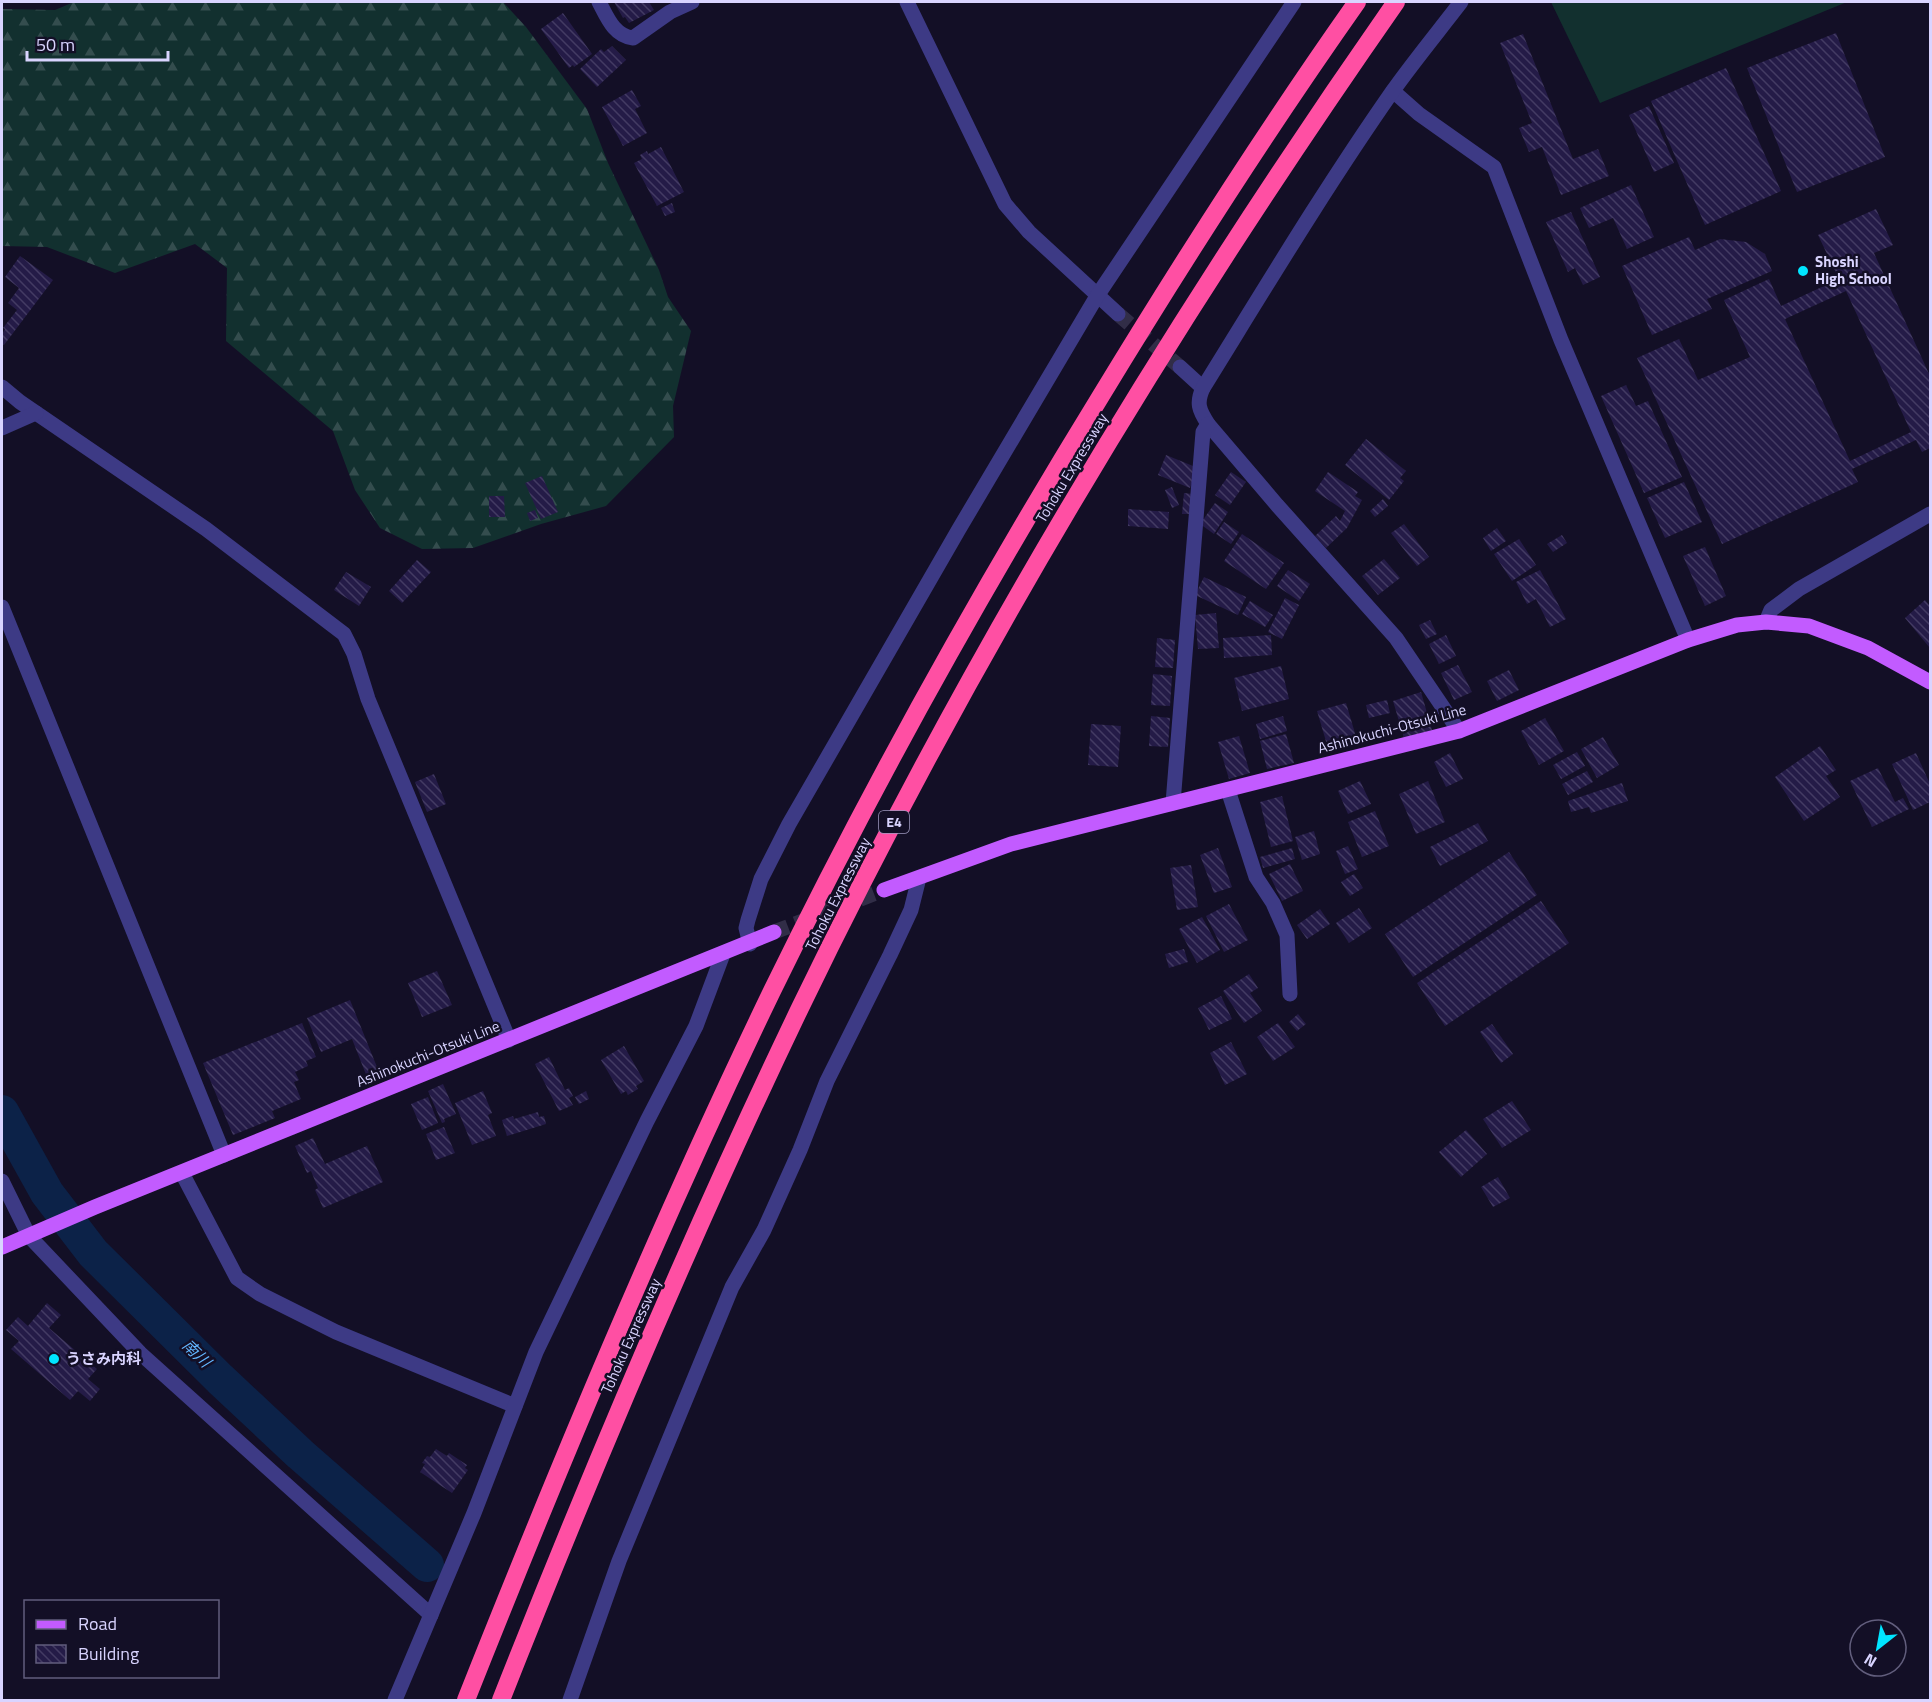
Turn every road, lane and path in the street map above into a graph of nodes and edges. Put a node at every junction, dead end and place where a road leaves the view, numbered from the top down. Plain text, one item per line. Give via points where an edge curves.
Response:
1 (599, 2) edge
2 (692, 2) edge
3 (907, 2) edge
4 (1294, 2) edge
5 (1357, 2) edge
6 (1396, 2) edge
7 (1461, 2) edge
8 (667, 7) edge
9 (1393, 91) junction
10 (1097, 296) junction
11 (1118, 314) tunnel mouth
12 (1180, 367) tunnel mouth
13 (2, 387) edge
14 (1203, 388) junction
15 (36, 412) junction
16 (1208, 424) junction
17 (2, 428) edge
18 (1930, 514) edge
19 (2, 607) edge
20 (1766, 622) junction
21 (1688, 640) junction
22 (1930, 682) edge
23 (1459, 731) junction
24 (1228, 790) junction
25 (1173, 803) junction
26 (919, 878) junction
27 (884, 890) tunnel mouth
28 (774, 932) tunnel mouth
29 (750, 944) junction
30 (723, 954) junction
31 (1290, 994) dead end
32 (509, 1040) junction
33 (224, 1155) junction
34 (182, 1173) junction
35 (2, 1181) edge
36 (34, 1234) junction
37 (2, 1247) edge
38 (515, 1406) junction
39 (431, 1615) junction
40 (395, 1701) edge
41 (466, 1701) edge
42 (501, 1701) edge
43 (570, 1701) edge

1 - 8 street via 616,31 628,37 635,37
2 - 8 street
3 - 10 street via 1005,204
4 - 10 street
5 - 41 highway, Tohoku Expressway / E4 via 1221,203 1043,490 867,805 773,990 611,1346
6 - 42 highway, Tohoku Expressway / E4 via 1159,358 1067,510 894,822 730,1157 630,1383
7 - 9 street
9 - 14 street
9 - 21 street via 1494,167 1561,340
10 - 11 street
10 - 29 street via 789,824 752,902 746,928
12 - 14 street
13 - 15 street
14 - 16 street via 1198,399
15 - 17 street
15 - 32 street via 206,529 344,634
16 - 23 street via 1396,638
16 - 25 street via 1203,432
18 - 20 street via 1799,589 1771,610
19 - 33 street
20 - 21 main road, Ashinokuchi-Otsuki Line via 1737,625
20 - 22 main road, Ashinokuchi-Otsuki Line via 1809,626 1850,640
21 - 23 main road, Ashinokuchi-Otsuki Line
23 - 24 main road, Ashinokuchi-Otsuki Line
24 - 25 main road, Ashinokuchi-Otsuki Line
24 - 31 street via 1256,877 1287,936
25 - 26 main road, Ashinokuchi-Otsuki Line via 1011,844
26 - 27 main road, Ashinokuchi-Otsuki Line
26 - 43 street via 911,910 827,1081 764,1230 727,1298 619,1561
28 - 29 main road, Ashinokuchi-Otsuki Line
29 - 30 main road, Ashinokuchi-Otsuki Line
30 - 32 main road, Ashinokuchi-Otsuki Line
30 - 38 street via 696,1026 536,1352
32 - 33 main road, Ashinokuchi-Otsuki Line
33 - 34 main road, Ashinokuchi-Otsuki Line
34 - 36 main road, Ashinokuchi-Otsuki Line
34 - 38 street via 237,1278 260,1294 336,1332
35 - 36 street
36 - 37 main road, Ashinokuchi-Otsuki Line
36 - 39 street via 140,1353
38 - 39 street
39 - 40 street

